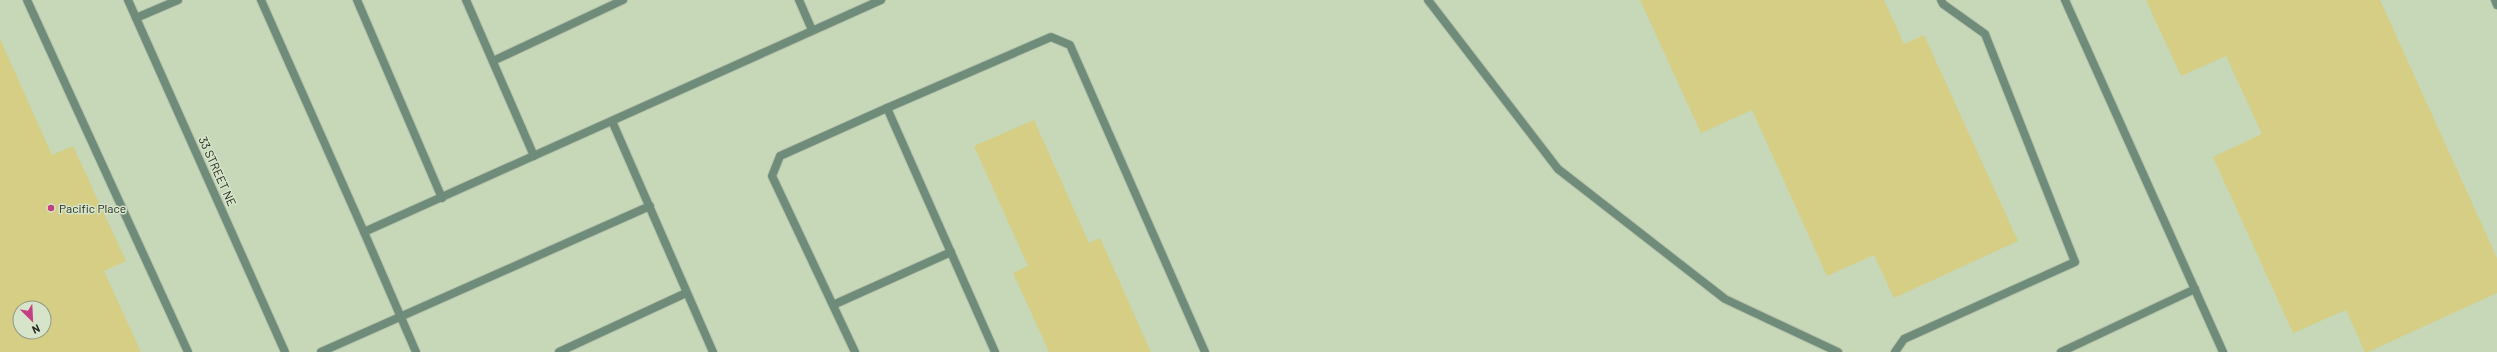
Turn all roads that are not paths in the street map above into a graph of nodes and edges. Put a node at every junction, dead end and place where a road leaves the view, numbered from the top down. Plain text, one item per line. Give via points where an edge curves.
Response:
1 (27, 0) edge
2 (128, 0) edge
3 (178, 0) edge
4 (261, 0) edge
5 (357, 0) edge
6 (466, 0) edge
7 (623, 0) edge
8 (799, 0) edge
9 (880, 0) edge
10 (1428, 0) edge
11 (1941, 0) edge
12 (2065, 0) edge
13 (2495, 0) edge
14 (2497, 5) edge
15 (136, 18) junction
16 (812, 30) junction
17 (493, 61) junction
18 (887, 108) junction
19 (612, 121) junction
20 (534, 156) junction
21 (442, 198) junction
22 (650, 206) junction
23 (364, 232) junction
24 (951, 252) junction
25 (2195, 289) junction
26 (686, 294) junction
27 (833, 305) junction
28 (401, 316) junction
29 (188, 352) edge
30 (285, 352) edge
31 (321, 352) edge
32 (416, 352) edge
33 (559, 352) edge
34 (713, 352) edge
35 (855, 352) edge
36 (995, 352) edge
37 (1206, 352) edge
38 (1838, 352) edge
39 (1895, 352) edge
40 (2061, 352) edge
41 (2223, 352) edge

1 - 29 street
2 - 15 street, 33 STREET NE
3 - 15 street
4 - 23 street
5 - 21 street
6 - 17 street
7 - 17 street
8 - 16 street
9 - 16 street
10 - 38 street via 1558,169 1724,299
11 - 39 street via 1984,34 2075,262 1904,339
12 - 25 street
13 - 14 street
15 - 30 street, 33 STREET NE
16 - 19 street
17 - 20 street
18 - 24 street
18 - 27 street via 780,156 772,176
18 - 37 street via 1050,37 1070,45
19 - 20 street
19 - 22 street
20 - 21 street
21 - 23 street
22 - 26 street
22 - 28 street
23 - 28 street
24 - 27 street
24 - 36 street
25 - 40 street
25 - 41 street
26 - 33 street
26 - 34 street
27 - 35 street
28 - 31 street
28 - 32 street

